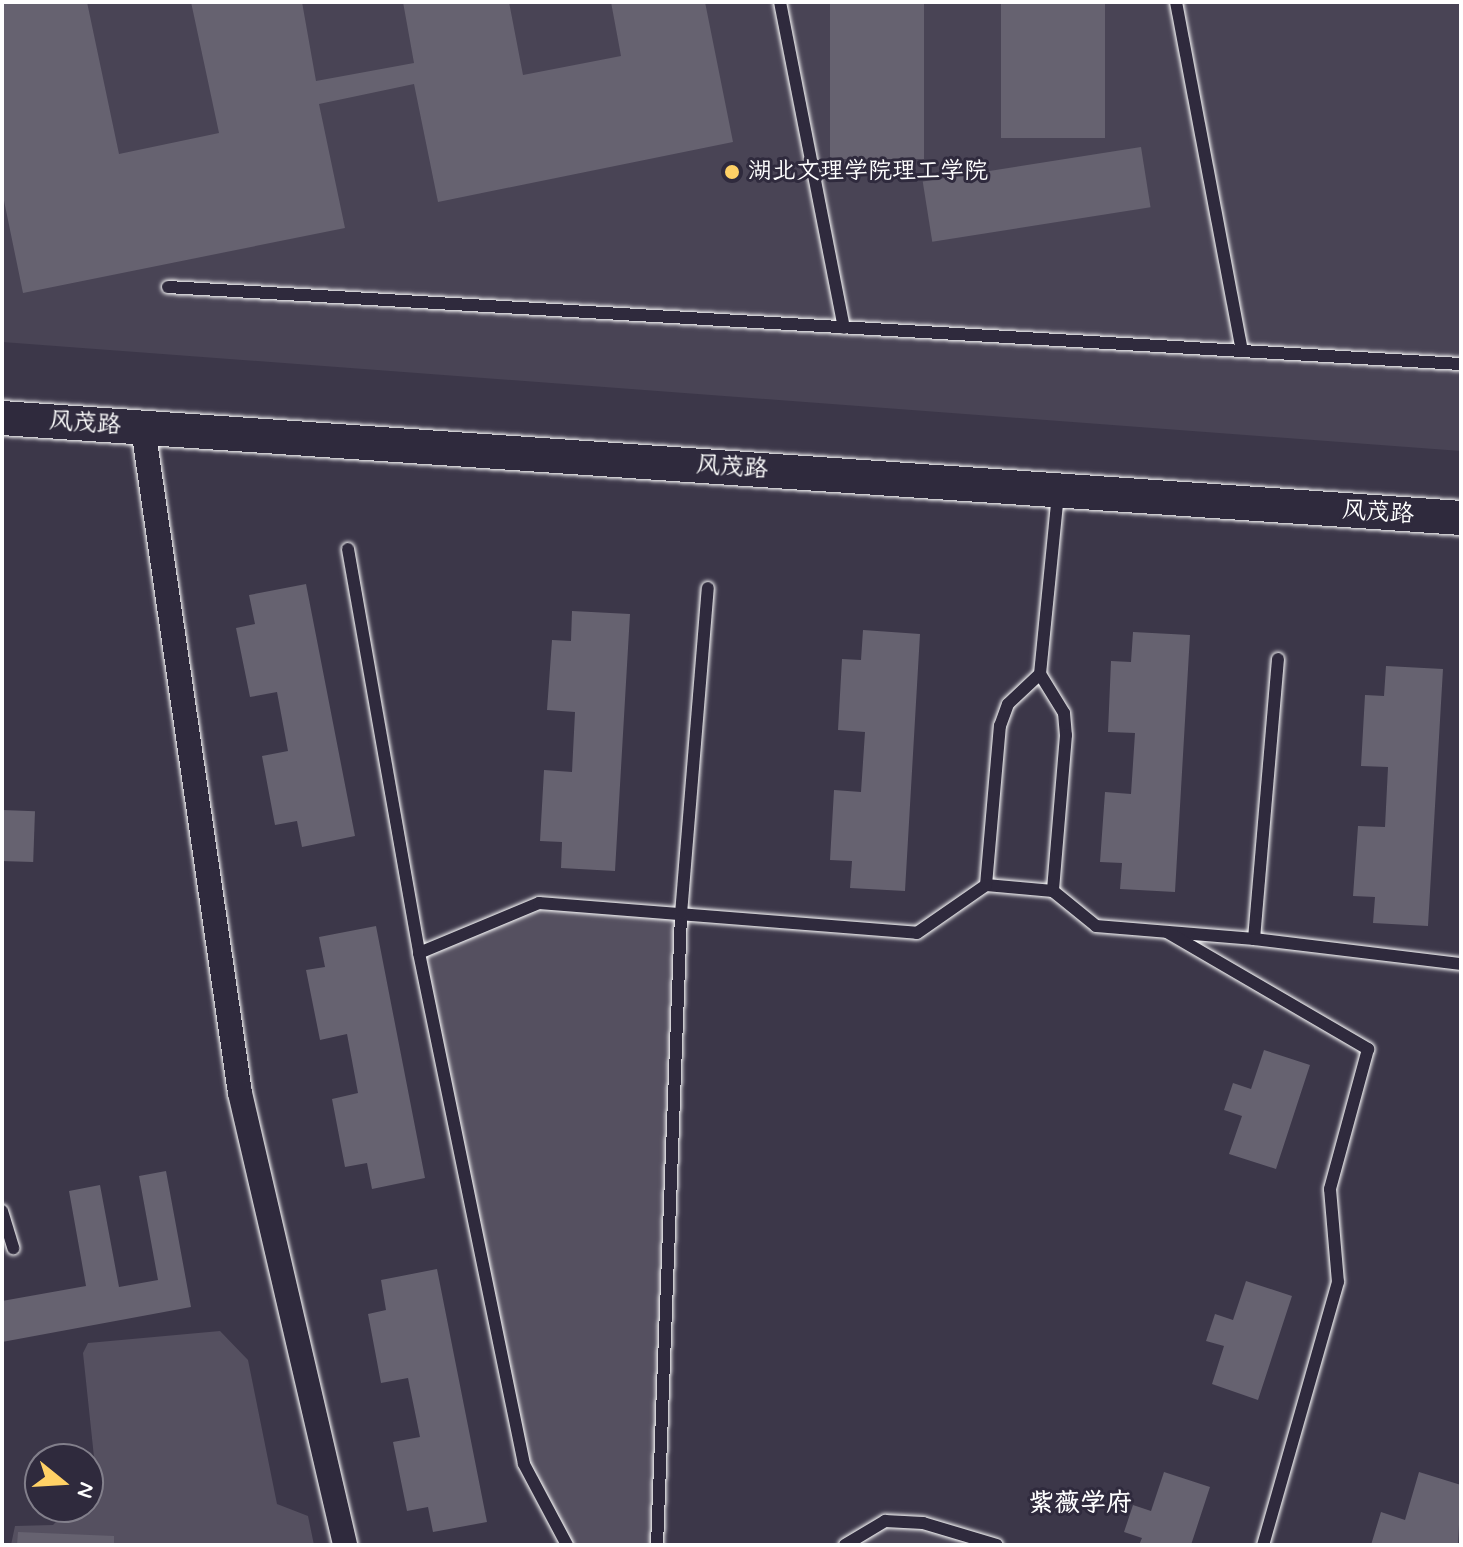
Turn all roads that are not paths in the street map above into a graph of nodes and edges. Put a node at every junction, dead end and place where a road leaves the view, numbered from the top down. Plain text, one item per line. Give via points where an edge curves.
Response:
1 (780, 2) edge
2 (1176, 2) edge
3 (168, 287) dead end
4 (844, 328) junction
5 (1242, 351) junction
6 (1461, 364) edge
7 (2, 418) edge
8 (143, 428) junction
9 (1058, 491) junction
10 (1461, 518) edge
11 (348, 549) dead end
12 (708, 588) dead end
13 (1278, 659) dead end
14 (1040, 674) junction
15 (986, 885) junction
16 (1053, 891) junction
17 (681, 914) junction
18 (1167, 932) junction
19 (1254, 939) junction
20 (419, 953) junction
21 (1461, 964) edge
22 (2, 1211) edge
23 (13, 1248) dead end
24 (345, 1545) edge
25 (567, 1545) edge
26 (657, 1545) edge
27 (845, 1545) edge
28 (997, 1545) edge
29 (1263, 1545) edge

1 - 4 lane
2 - 5 lane
3 - 4 lane
4 - 5 lane
5 - 6 lane
7 - 8 street, 风茂路
8 - 9 street, 风茂路
8 - 24 street via 240,1093
9 - 10 street, 风茂路
9 - 14 lane
11 - 20 lane
12 - 17 lane
13 - 19 lane
14 - 15 lane via 1008,704 1000,726
14 - 16 lane via 1064,713 1066,735
15 - 16 lane
15 - 17 lane via 917,933
16 - 18 lane via 1096,926
17 - 20 lane via 539,903
17 - 26 lane
18 - 19 lane
18 - 29 lane via 1368,1049 1330,1189 1338,1282
19 - 21 lane
20 - 25 lane via 524,1464
22 - 23 lane
27 - 28 lane via 885,1521 923,1523

